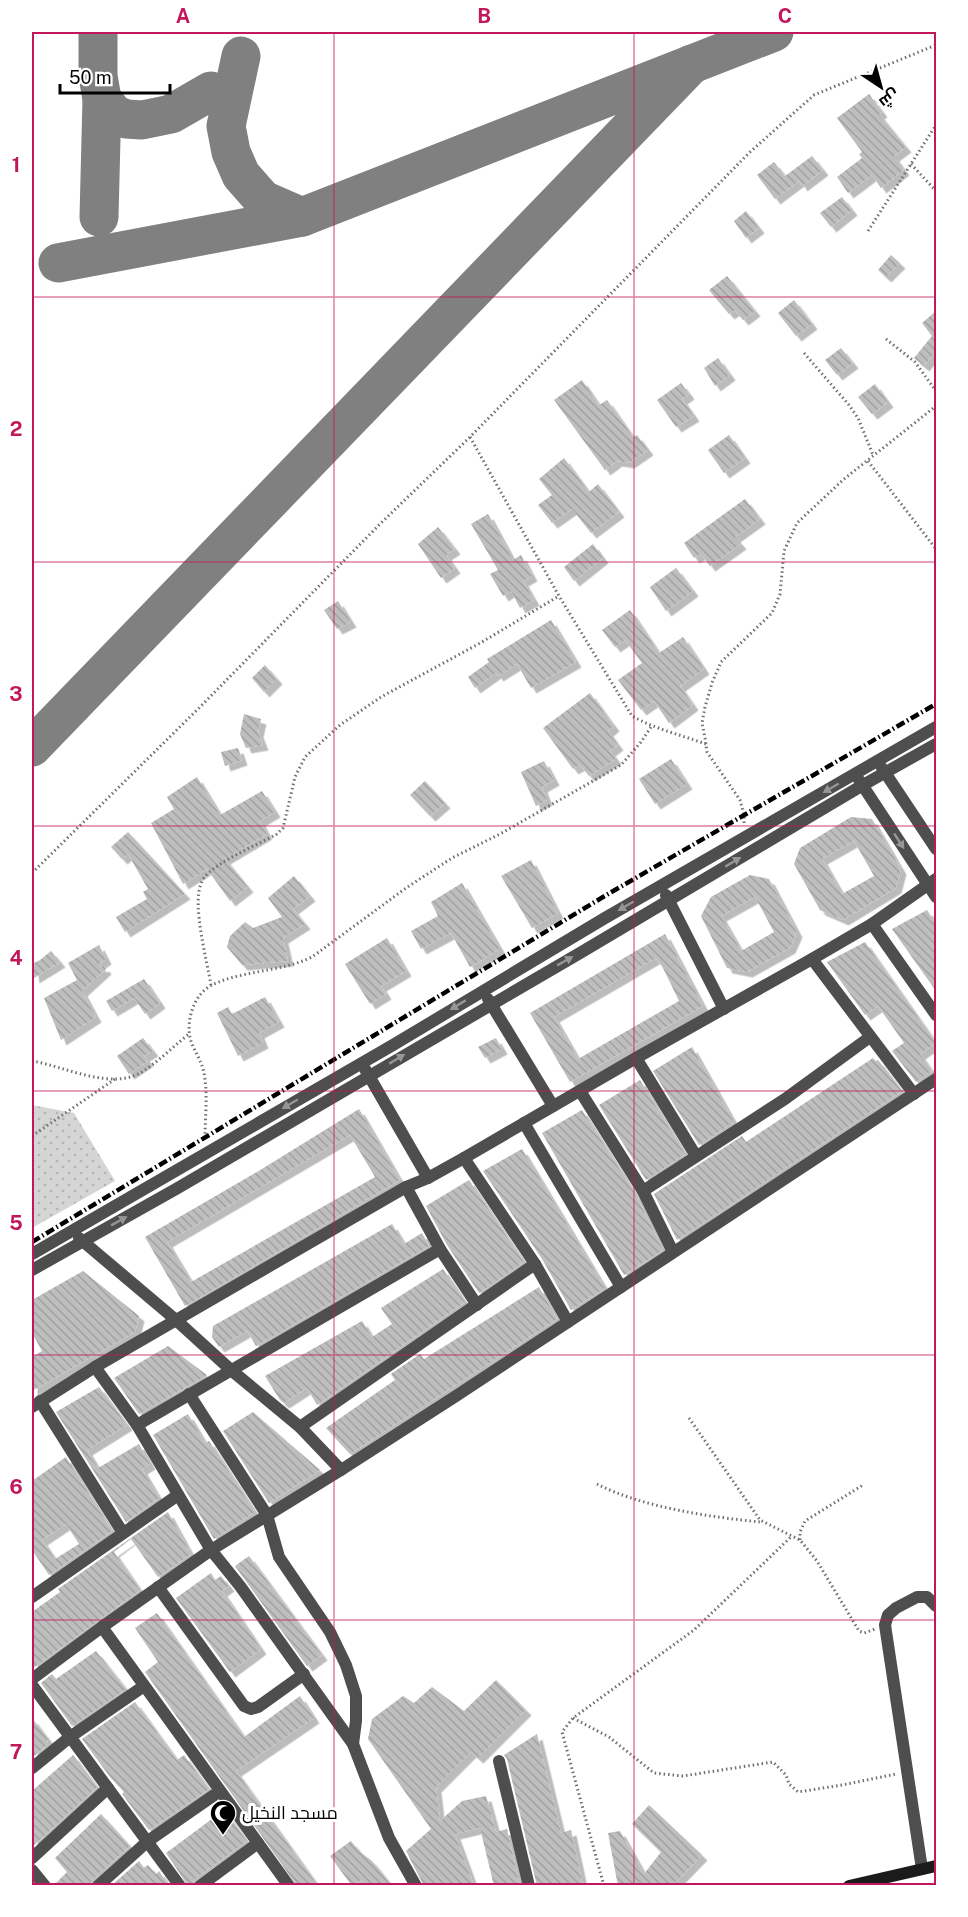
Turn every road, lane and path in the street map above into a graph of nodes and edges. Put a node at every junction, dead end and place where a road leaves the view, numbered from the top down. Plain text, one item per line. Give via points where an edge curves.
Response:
1 (936, 45) edge
2 (936, 125) edge
3 (911, 163) junction
4 (936, 191) edge
5 (868, 231) dead end
6 (886, 339) dead end
7 (804, 353) dead end
8 (936, 391) edge
9 (936, 406) edge
10 (470, 437) junction
11 (873, 455) junction
12 (868, 461) junction
13 (936, 549) edge
14 (559, 597) junction
15 (651, 727) junction
16 (936, 727) edge
17 (706, 744) junction
18 (936, 744) edge
19 (878, 761) junction
20 (885, 773) junction
21 (855, 774) junction
22 (863, 785) junction
23 (734, 845) junction
24 (936, 849) edge
25 (32, 873) edge
26 (932, 882) edge
27 (661, 885) junction
28 (936, 897) edge
29 (669, 900) junction
30 (872, 924) junction
31 (812, 959) junction
32 (211, 985) junction
33 (482, 991) junction
34 (491, 1004) junction
35 (724, 1009) junction
36 (936, 1015) edge
37 (190, 1033) junction
38 (870, 1037) junction
39 (636, 1058) junction
40 (32, 1061) edge
41 (362, 1062) junction
42 (369, 1075) junction
43 (117, 1078) junction
44 (936, 1079) edge
45 (580, 1090) junction
46 (914, 1094) junction
47 (553, 1106) junction
48 (524, 1124) junction
49 (32, 1136) edge
50 (207, 1152) junction
51 (696, 1156) junction
52 (464, 1158) junction
53 (428, 1178) junction
54 (406, 1187) junction
55 (643, 1191) junction
56 (71, 1231) junction
57 (82, 1241) junction
58 (440, 1249) junction
59 (673, 1252) junction
60 (32, 1254) edge
61 (535, 1264) junction
62 (32, 1270) edge
63 (621, 1287) junction
64 (477, 1305) junction
65 (176, 1320) junction
66 (568, 1322) junction
67 (95, 1367) junction
68 (231, 1370) junction
69 (189, 1394) junction
70 (36, 1404) edge
71 (689, 1418) dead end
72 (137, 1425) junction
73 (300, 1427) junction
74 (341, 1470) junction
75 (597, 1484) dead end
76 (863, 1485) dead end
77 (178, 1495) junction
78 (267, 1515) junction
79 (762, 1522) junction
80 (123, 1533) junction
81 (792, 1536) junction
82 (800, 1540) junction
83 (211, 1550) junction
84 (158, 1587) junction
85 (32, 1597) edge
86 (936, 1606) edge
87 (885, 1625) junction
88 (102, 1626) junction
89 (304, 1674) junction
90 (32, 1679) edge
91 (32, 1685) edge
92 (144, 1686) junction
93 (573, 1718) junction
94 (70, 1737) junction
95 (352, 1744) junction
96 (499, 1761) dead end
97 (32, 1768) edge
98 (906, 1771) junction
99 (108, 1788) junction
100 (220, 1791) junction
101 (148, 1841) junction
102 (258, 1843) junction
103 (32, 1858) edge
104 (936, 1866) edge
105 (922, 1869) junction
106 (32, 1870) edge
107 (45, 1886) edge
108 (99, 1886) edge
109 (180, 1886) edge
110 (200, 1886) edge
111 (289, 1886) edge
112 (416, 1886) edge
113 (529, 1886) edge
114 (604, 1886) edge
115 (849, 1886) edge

1 - 10 path via 814,95 749,153
2 - 3 path
3 - 4 path
3 - 5 path
6 - 8 path via 915,362
7 - 11 path via 854,412
9 - 11 path
10 - 14 path
10 - 25 path
11 - 12 path
12 - 13 path
12 - 17 path via 797,523 784,551 780,594 772,614 720,662 702,723
14 - 15 path via 632,716
14 - 32 path via 381,697 340,725 305,757 295,777 283,828 215,868 200,885 201,927
15 - 17 path
15 - 32 path via 621,765 452,858 312,957
16 - 19 street
17 - 23 path via 707,752 740,800 744,822
18 - 20 street
19 - 20 street
19 - 21 street
20 - 22 street
20 - 24 street
21 - 22 street
21 -> 23 street
22 -> 26 street
29 -> 22 street
23 - 27 street
26 - 28 street
26 - 30 street
27 - 29 street
27 -> 33 street
34 -> 29 street
29 - 35 street
30 - 31 street
30 - 36 street
31 - 35 street
31 - 38 street
32 - 37 path via 193,1007 188,1024
33 - 34 street
33 -> 41 street
42 -> 34 street
34 - 47 street
35 - 39 street
37 - 43 path via 141,1072
37 - 50 path via 205,1074
38 - 46 street
38 - 51 street via 785,1099
39 - 45 street
39 - 51 street
40 - 43 path via 86,1075
41 - 42 street
41 -> 50 street
42 - 53 street
57 -> 42 street
43 - 49 path
44 - 46 street
45 - 47 street
45 - 55 street
46 - 59 street
47 - 48 street
48 - 52 street
48 - 63 street
50 - 56 street
51 - 55 street
52 - 53 street
52 - 61 street
53 - 54 street
54 - 58 street
54 - 65 street
55 - 59 street
56 - 57 street
56 - 60 street
57 - 62 street
57 - 65 street
58 - 64 street
58 - 68 street
59 - 63 street
61 - 64 street
61 - 66 street
63 - 66 street
64 - 73 street
65 - 67 street
65 - 68 street
66 - 74 street
67 - 70 street
67 - 72 street
68 - 69 street
68 - 73 street
69 - 72 street
69 - 78 street
70 - 80 street
71 - 79 path
72 - 77 street
73 - 74 street
74 - 78 street
75 - 79 path via 657,1504 715,1517
76 - 82 path via 805,1521
77 - 80 street
77 - 83 street
78 - 83 street
78 - 95 street via 279,1557 330,1632 346,1665 356,1696
79 - 81 path
80 - 85 street
81 - 82 path
81 - 93 path via 694,1630
82 - 87 path via 859,1632
83 - 84 street
83 - 89 street
84 - 88 street
84 - 89 street via 244,1706 258,1707
86 - 87 street via 927,1597 917,1597 888,1615
87 - 98 street
88 - 90 street
88 - 92 street
89 - 95 street
91 - 94 street
92 - 94 street
92 - 100 street
93 - 98 path via 609,1737 654,1773 683,1776 773,1762 798,1792
93 - 114 path via 562,1732
94 - 97 street
94 - 99 street
95 - 112 street via 389,1838
96 - 113 street
98 - 105 street
99 - 101 street
99 - 103 street
100 - 101 street
100 - 102 street
101 - 108 street
101 - 109 street
102 - 110 street
102 - 111 street
104 - 105 main road
105 - 115 main road
106 - 107 street

